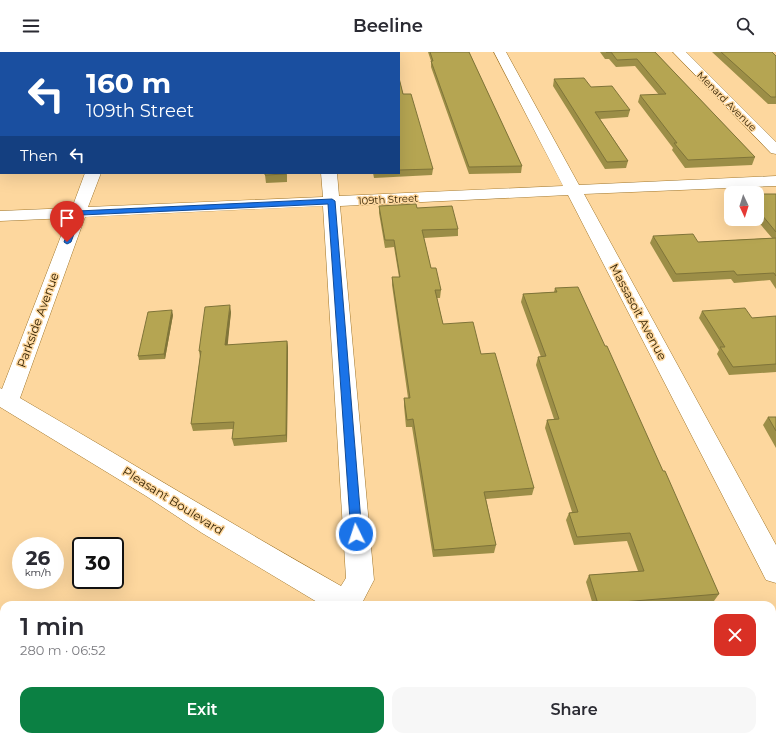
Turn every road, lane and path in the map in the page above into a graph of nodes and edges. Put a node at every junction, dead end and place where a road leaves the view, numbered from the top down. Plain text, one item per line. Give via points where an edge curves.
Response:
1 (500, 52) edge
2 (679, 52) edge
3 (776, 150) edge
4 (93, 174) edge
5 (329, 174) edge
6 (776, 181) edge
7 (573, 190) junction
8 (332, 201) junction
9 (78, 213) junction
10 (0, 216) edge
11 (4, 398) edge
12 (776, 571) edge
13 (340, 601) edge
14 (349, 601) edge

1 - 7 street, Massasoit Avenue
2 - 3 street, Menard Avenue
4 - 9 street, Parkside Avenue
5 - 8 street
6 - 7 street, 109th Street
7 - 8 street, 109th Street
7 - 12 street, Massasoit Avenue
8 - 9 street, 109th Street
8 - 14 street via 360,580
9 - 10 street, 109th Street
9 - 11 street, Parkside Avenue
11 - 13 street, Pleasant Boulevard

